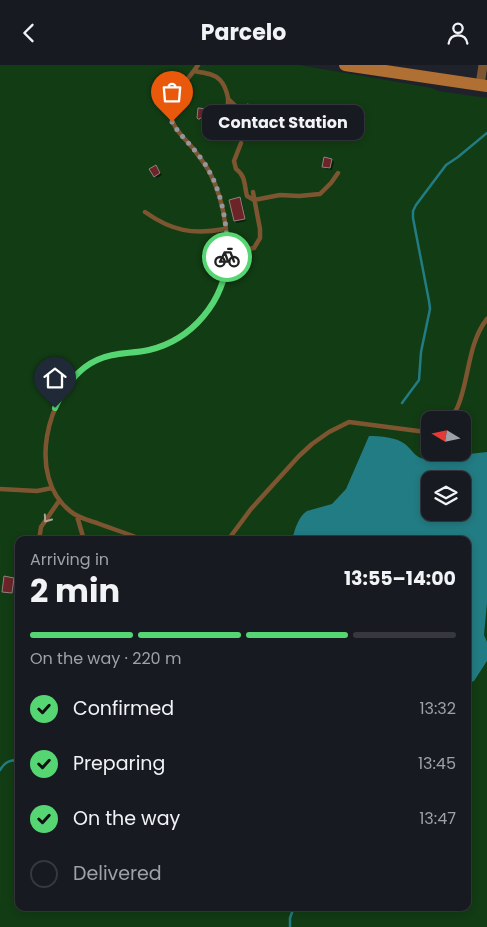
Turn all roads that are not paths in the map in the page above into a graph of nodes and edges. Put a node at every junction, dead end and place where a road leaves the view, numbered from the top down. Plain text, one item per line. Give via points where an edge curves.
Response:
1 (198, 65) edge
2 (346, 65) edge
3 (482, 65) edge
4 (194, 71) junction
5 (483, 85) edge
6 (228, 99) junction
7 (241, 143) dead end
8 (338, 173) dead end
9 (253, 192) dead end
10 (254, 200) junction
11 (145, 213) dead end
12 (225, 229) junction
13 (227, 251) junction
14 (487, 319) edge
15 (454, 411) edge
16 (421, 431) edge
17 (52, 488) junction
18 (0, 489) edge
19 (59, 501) junction
20 (77, 516) junction
21 (40, 536) edge
22 (83, 536) edge
23 (133, 536) edge
24 (231, 536) edge

1 - 4 lane
2 - 5 main road
3 - 5 street
4 - 6 lane via 219,78
4 - 12 lane via 174,99 171,119 209,170 219,195
6 - 6 lane via 226,117 230,126 235,130 244,129 246,115
7 - 10 lane via 234,161 244,178 247,196
8 - 10 lane via 320,194 280,195
9 - 10 lane
10 - 13 lane via 260,238 254,247
11 - 12 lane via 180,230
12 - 13 lane
13 - 17 lane via 220,289 193,327 163,345 97,360 80,371 68,385 55,408 46,442 47,471
14 - 15 lane via 476,340
16 - 24 lane via 349,422 328,432 299,456
17 - 18 lane via 37,491
17 - 19 lane
19 - 20 lane
19 -> 21 lane via 41,527
20 - 22 lane
20 - 23 lane

